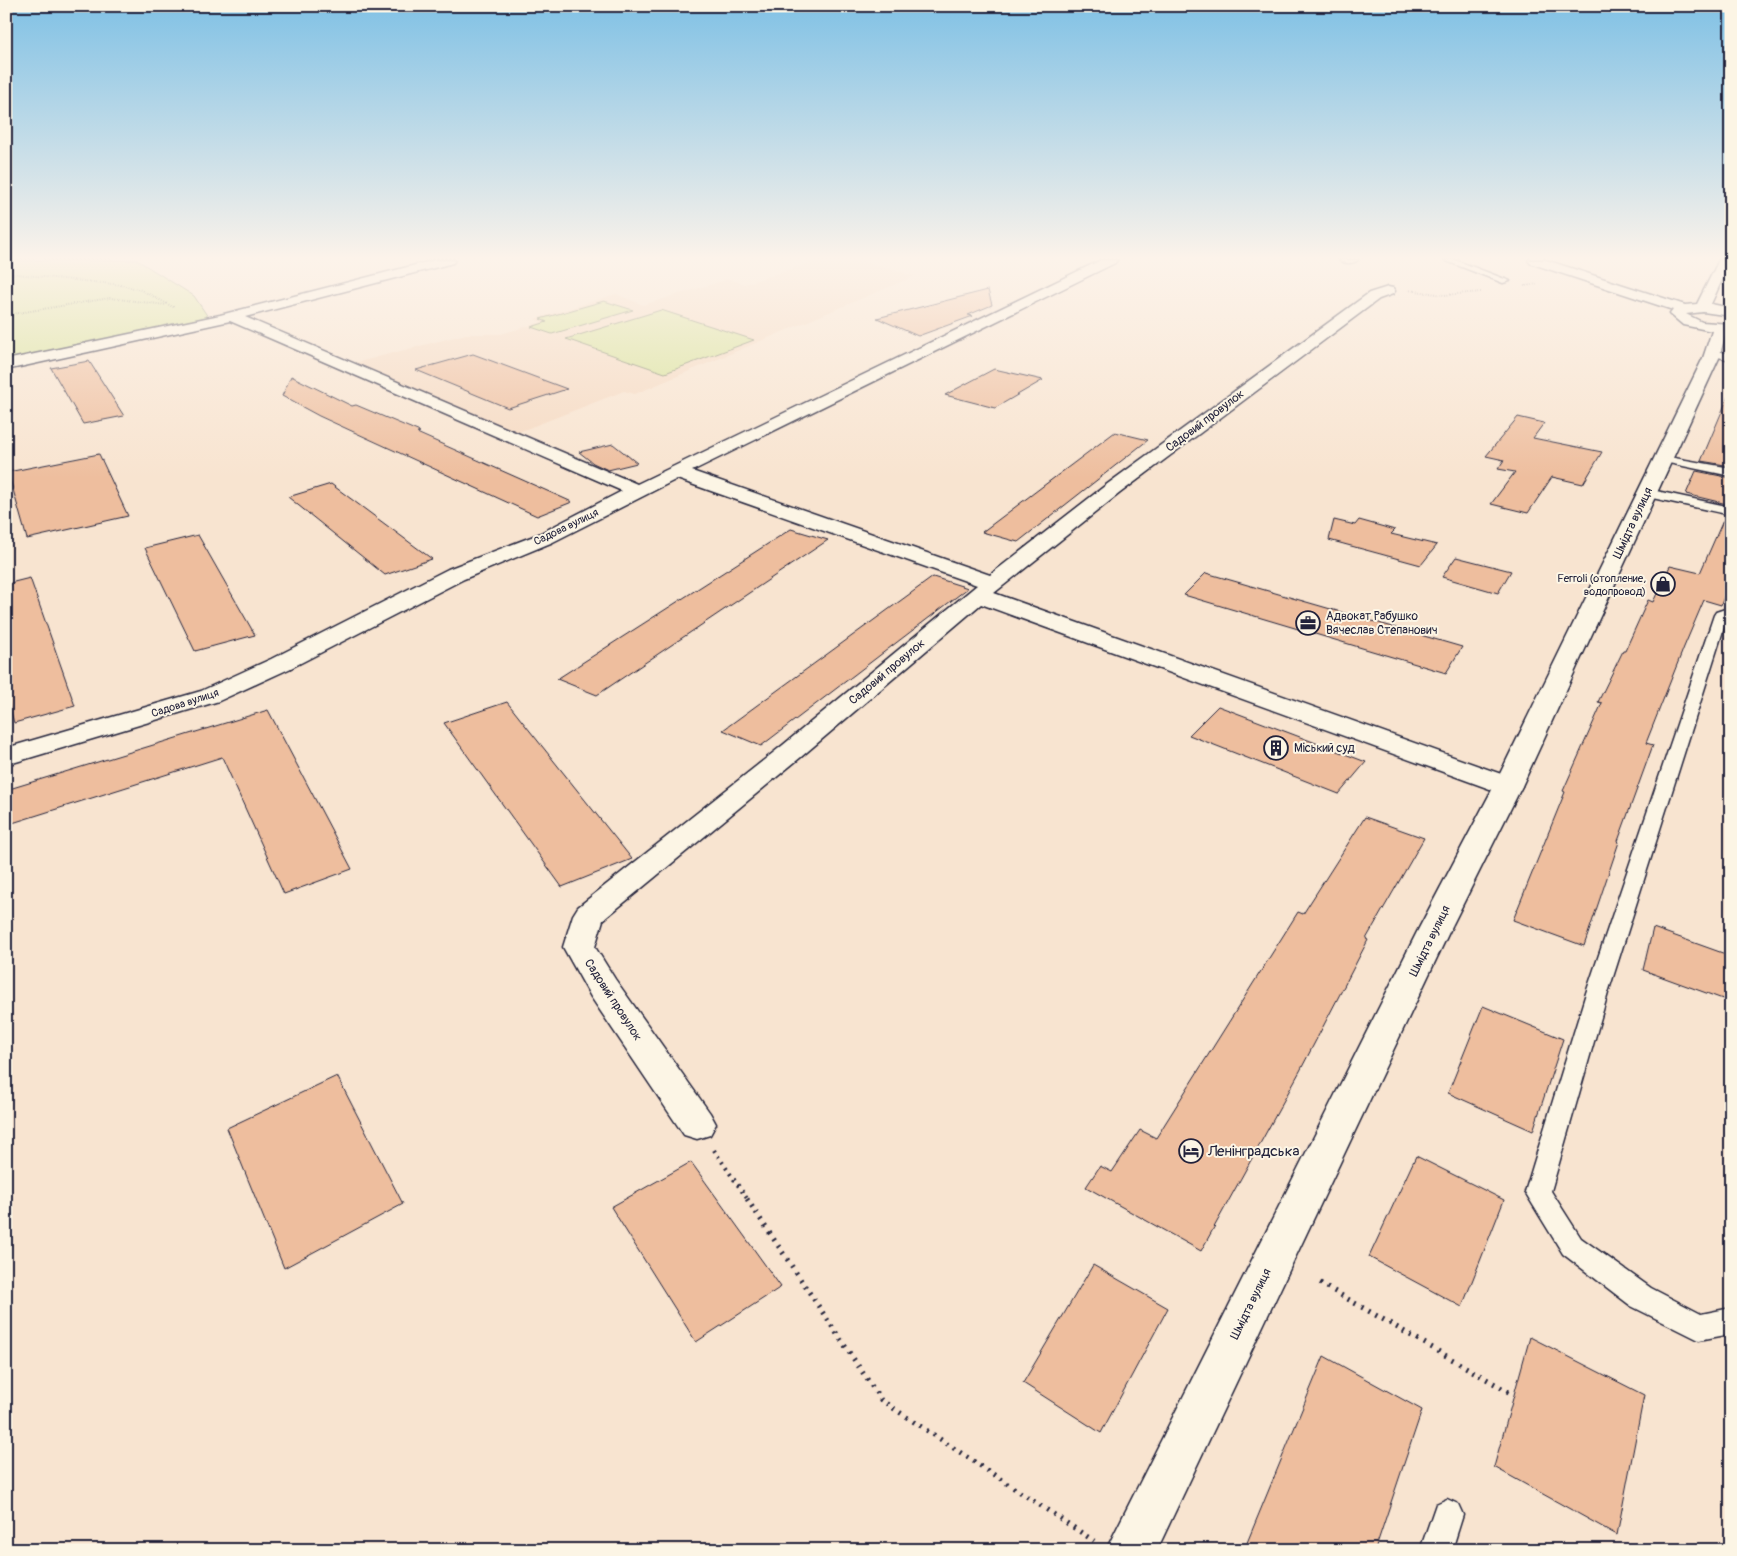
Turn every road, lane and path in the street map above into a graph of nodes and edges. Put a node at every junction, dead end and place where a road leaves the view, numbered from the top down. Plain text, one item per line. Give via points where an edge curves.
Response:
1 (156, 333) edge
2 (269, 333) edge
3 (962, 333) edge
4 (1324, 333) edge
5 (1720, 333) edge
6 (6, 366) edge
7 (1663, 459) junction
8 (676, 472) junction
9 (1731, 472) edge
10 (637, 491) junction
11 (1647, 492) junction
12 (1731, 510) edge
13 (986, 589) junction
14 (1731, 611) edge
15 (6, 756) edge
16 (1508, 786) junction
17 (697, 1124) joint
18 (1320, 1283) dead end
19 (1731, 1321) edge
20 (1514, 1395) dead end
21 (1447, 1515) dead end
22 (1099, 1545) dead end
23 (1130, 1550) edge
24 (1436, 1550) edge

1 - 6 street
2 - 10 street
3 - 8 street, Садова вулиця
4 - 13 street, Садовий провулок via 1113,489
5 - 7 street, Шмідта вулиця
7 - 9 lane
7 - 11 street, Шмідта вулиця
8 - 10 street, Садова вулиця
8 - 13 street
10 - 15 street, Садова вулиця via 546,538 456,574 210,696
11 - 12 lane
11 - 16 street, Шмідта вулиця
13 - 16 street via 1232,685
13 - 17 street, Садовий провулок via 589,915 579,948
14 - 19 lane via 1721,615 1714,634 1597,993 1538,1192 1572,1246 1640,1297 1699,1327
16 - 23 street, Шмідта вулиця
17 - 22 path via 881,1400
18 - 20 path
21 - 24 lane

